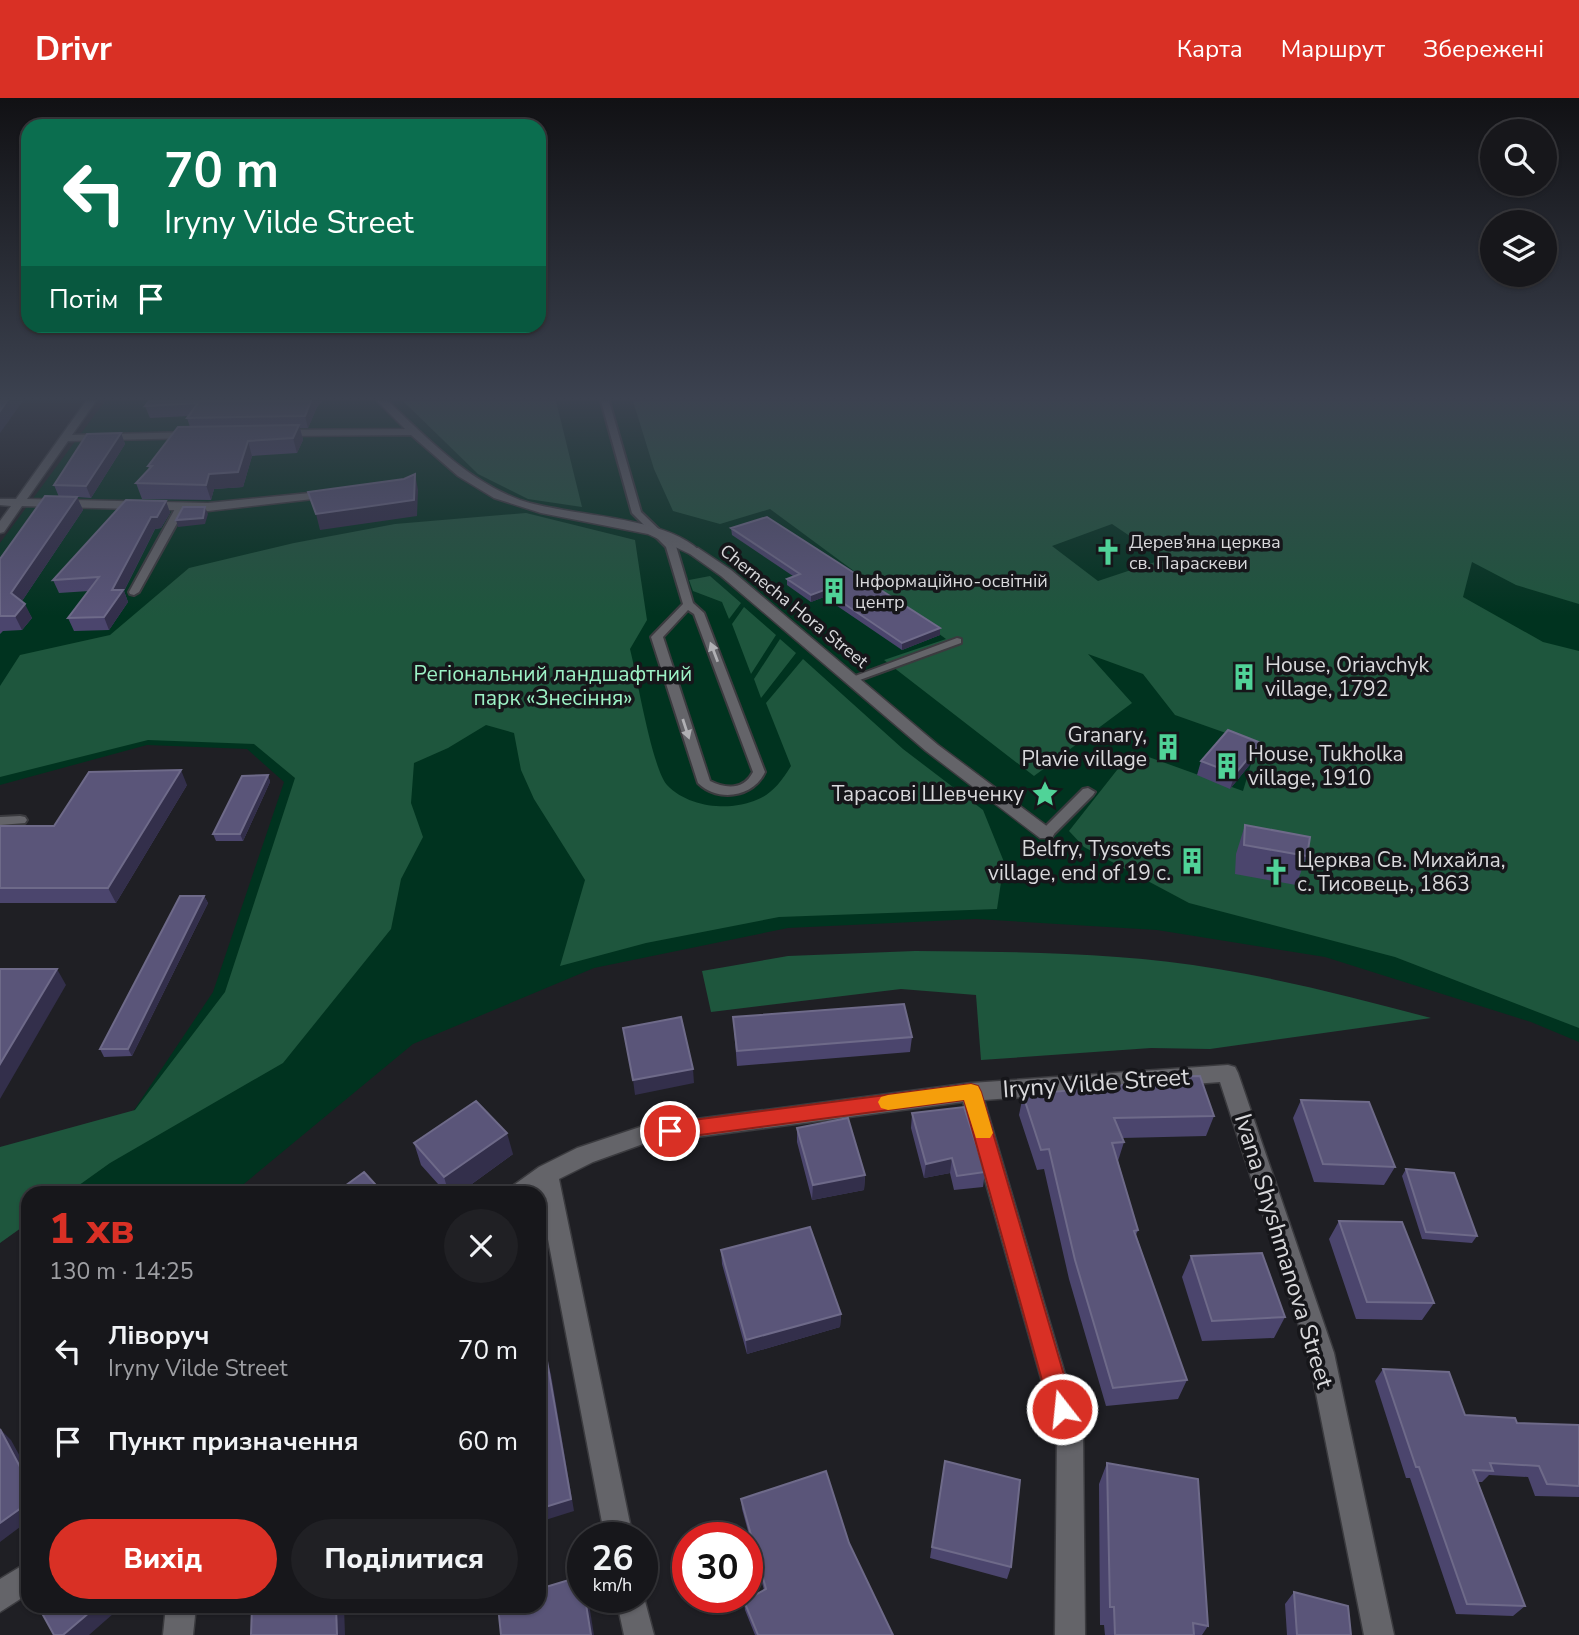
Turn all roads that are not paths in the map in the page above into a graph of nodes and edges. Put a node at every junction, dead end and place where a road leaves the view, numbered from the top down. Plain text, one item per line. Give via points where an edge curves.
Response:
1 (39, 473) edge
2 (459, 473) edge
3 (625, 473) edge
4 (344, 493) edge
5 (0, 502) edge
6 (17, 503) junction
7 (181, 507) junction
8 (0, 528) edge
9 (652, 530) junction
10 (134, 592) dead end
11 (688, 604) junction
12 (957, 641) dead end
13 (853, 678) junction
14 (1088, 792) dead end
15 (20, 820) dead end
16 (0, 821) edge
17 (1046, 834) joint
18 (1228, 1073) joint
19 (971, 1092) junction
20 (547, 1174) junction
21 (530, 1186) edge
22 (616, 1522) edge
23 (21, 1581) edge
24 (0, 1597) edge
25 (180, 1613) edge
26 (634, 1613) edge
27 (178, 1635) edge
28 (639, 1635) edge
29 (1070, 1635) edge
30 (1379, 1635) edge

1 - 6 street
2 - 9 street, Chernecha Hora Street via 519,503
3 - 9 lane via 637,513
4 - 7 street
5 - 6 street
6 - 7 street
6 - 8 street
7 - 10 lane
9 - 11 lane via 671,546
9 - 13 street, Chernecha Hora Street via 726,573
11 -> 11 lane via 657,637 704,783 722,791 742,789 757,779 759,772 699,612
12 - 13 lane
13 - 17 street, Chernecha Hora Street via 932,748
14 - 17 lane
15 - 16 lane
18 - 19 street, Iryny Vilde Street
18 - 30 street, Ivana Shyshmanova Street via 1321,1353
19 - 20 street, Iryny Vilde Street via 643,1135
19 - 29 street via 1070,1435
20 - 21 street, Iryny Vilde Street
20 - 22 street
23 - 24 street
25 - 27 street
26 - 28 street

